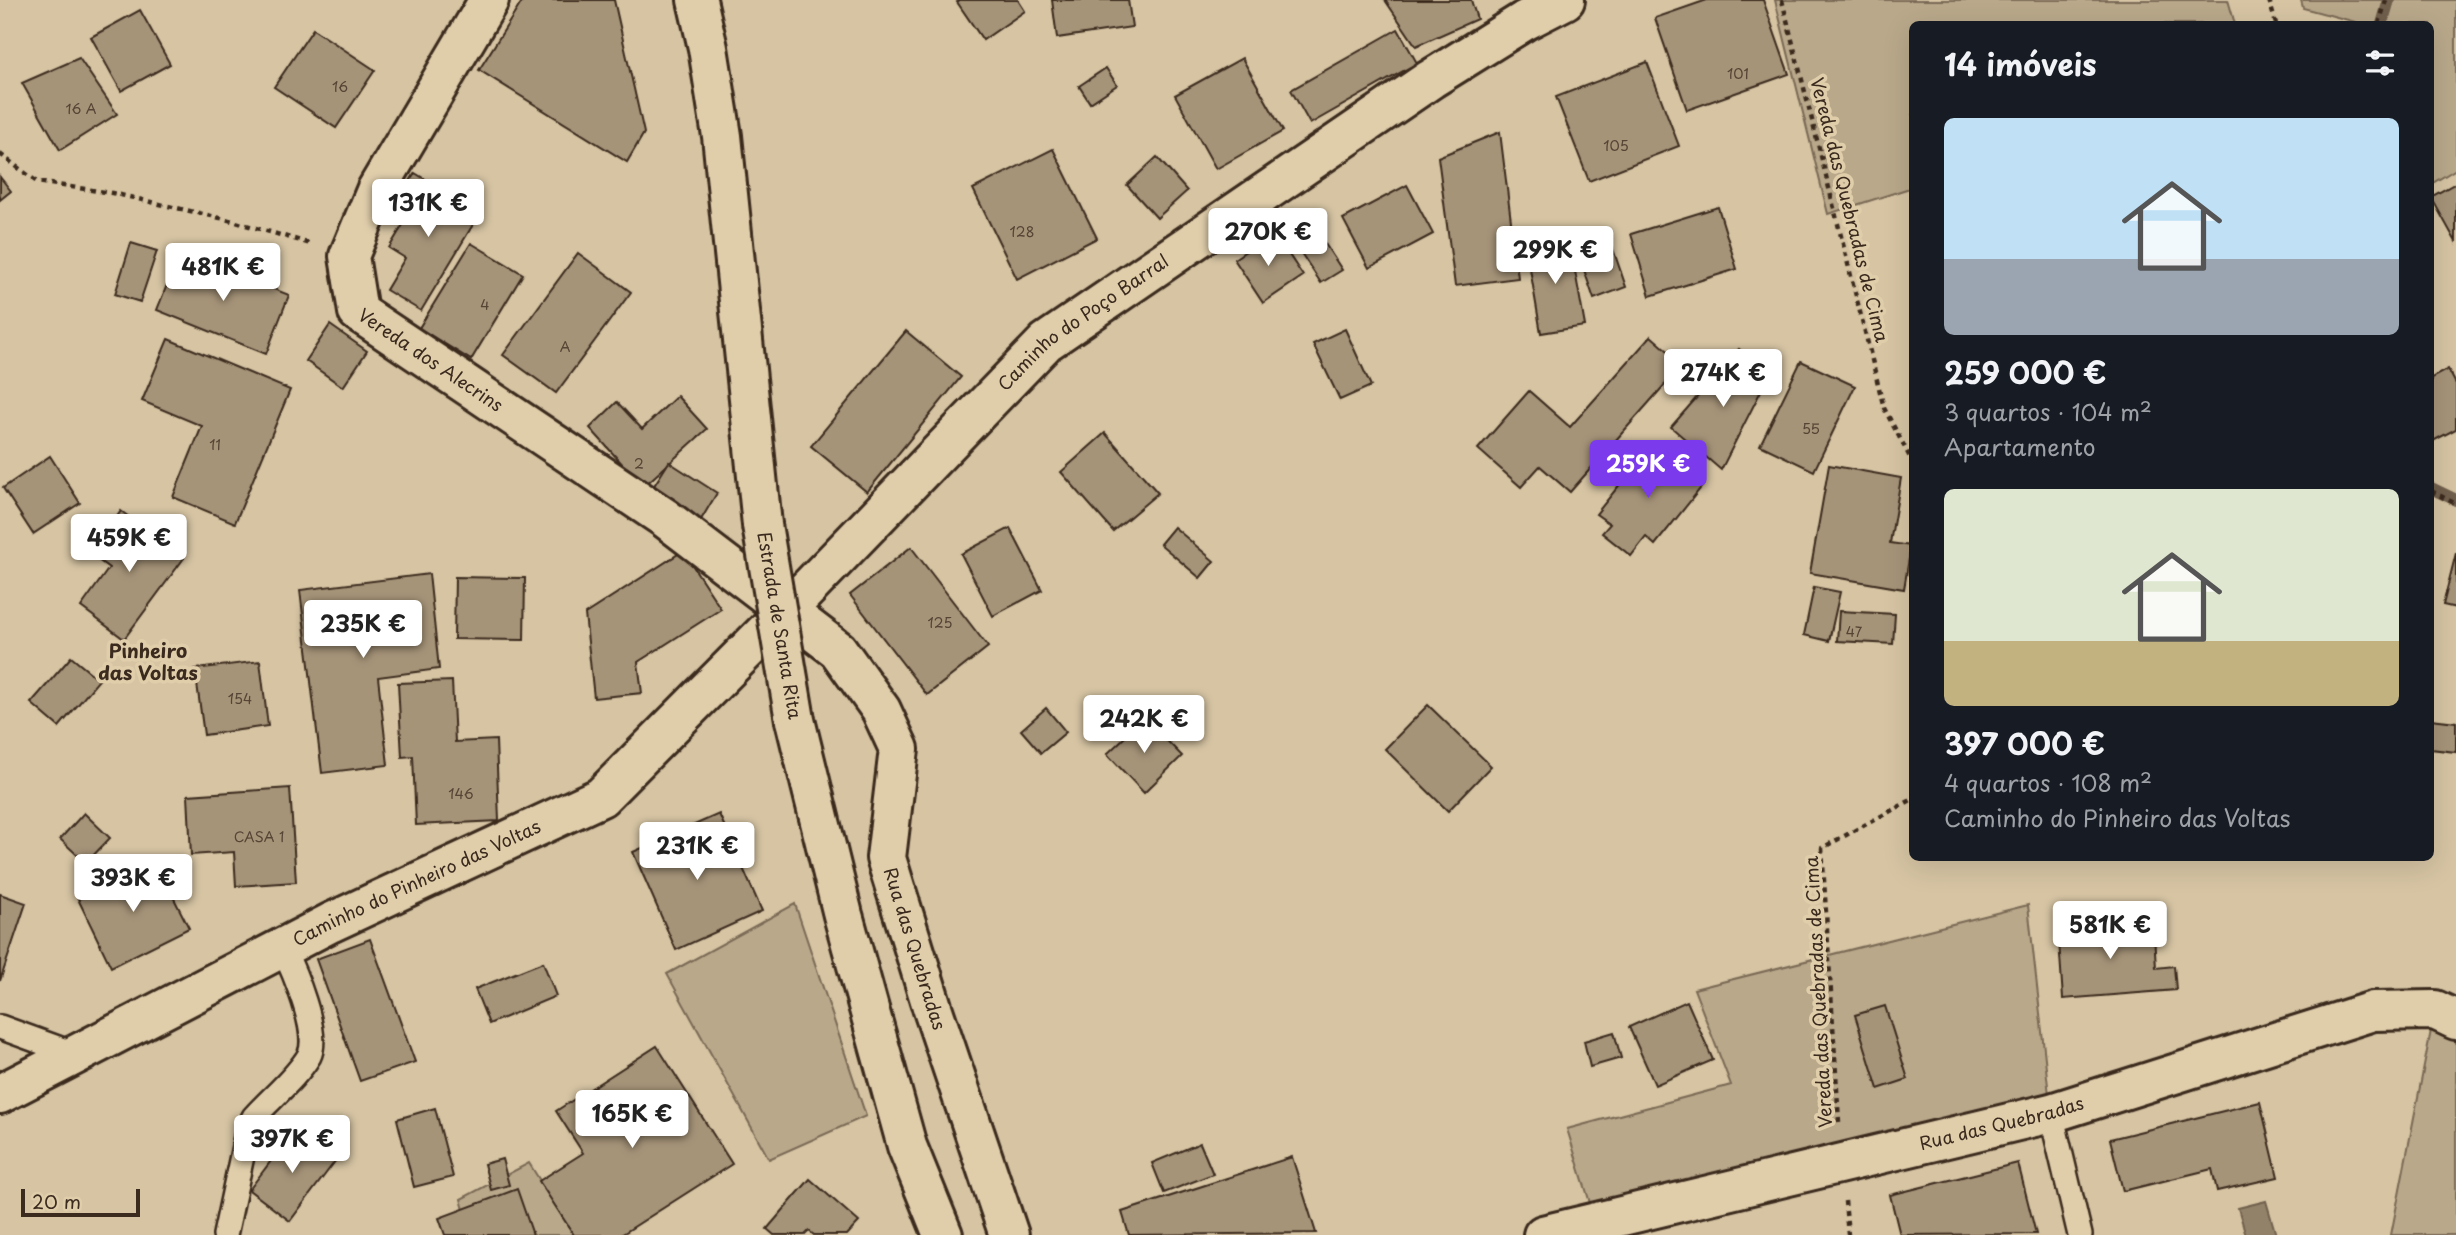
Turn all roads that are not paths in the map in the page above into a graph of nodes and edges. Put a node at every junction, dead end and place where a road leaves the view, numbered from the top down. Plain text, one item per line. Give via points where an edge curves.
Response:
1 (489, 0) edge
2 (697, 0) edge
3 (1565, 0) edge
4 (1523, 11) edge
5 (787, 611) junction
6 (282, 947) junction
7 (2456, 1020) edge
8 (0, 1027) edge
9 (75, 1054) junction
10 (0, 1094) edge
11 (2051, 1113) junction
12 (225, 1235) edge
13 (943, 1235) edge
14 (1009, 1235) edge
15 (1543, 1235) edge
16 (2080, 1235) edge

1 - 5 street, Vereda dos Alecrins via 376,191 349,256 358,312 655,512
2 - 13 street, Estrada de Santa Rita, bridge via 722,136 762,525 795,720 907,1146
3 - 4 street, Caminho do Poço Barral
4 - 5 street, Caminho do Poço Barral via 1431,79 1046,341
5 - 6 street, Caminho do Pinheiro das Voltas via 601,797
5 - 14 street, Rua das Quebradas via 838,650 881,710 898,750 886,858
6 - 9 street, Caminho do Pinheiro das Voltas
6 - 12 lane via 297,978 313,1043 309,1056 248,1128
7 - 11 street, Rua das Quebradas via 2435,1010 2373,1012
8 - 9 lane
9 - 10 street, Caminho do Pinheiro das Voltas
11 - 15 street, Rua das Quebradas
11 - 16 lane

